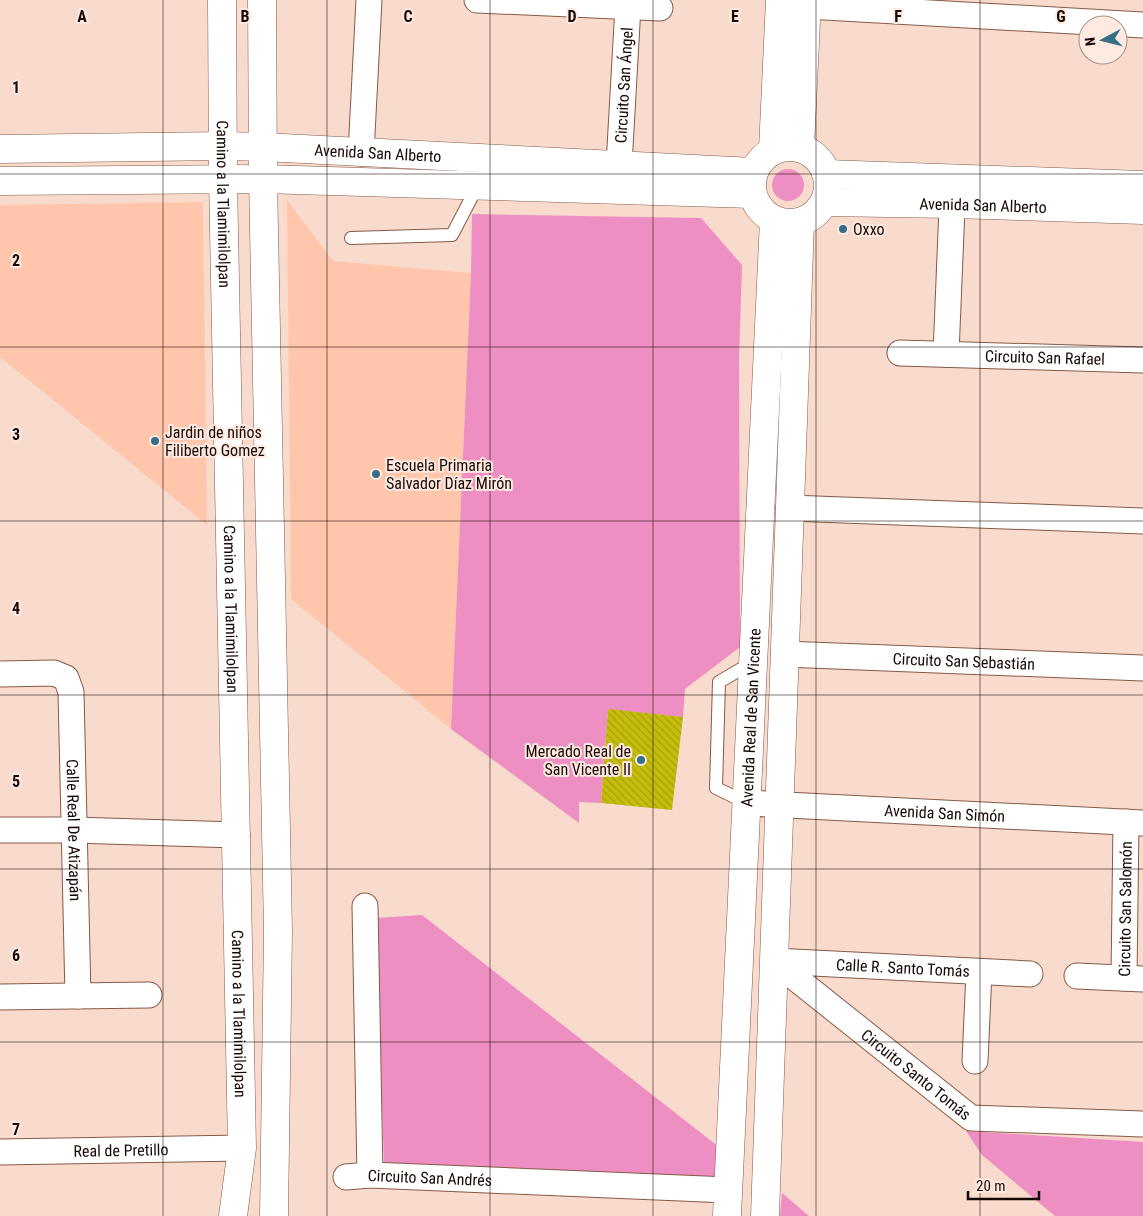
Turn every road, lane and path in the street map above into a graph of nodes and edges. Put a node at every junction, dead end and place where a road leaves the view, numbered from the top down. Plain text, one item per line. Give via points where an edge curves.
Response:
1 (222, 0) edge
2 (262, 0) edge
3 (369, 0) edge
4 (477, 0) edge
5 (780, 0) edge
6 (807, 3) edge
7 (628, 6) junction
8 (660, 8) dead end
9 (1143, 25) edge
10 (223, 146) junction
11 (263, 147) junction
12 (800, 148) junction
13 (0, 149) edge
14 (773, 150) junction
15 (361, 152) junction
16 (619, 165) junction
17 (826, 174) junction
18 (223, 178) junction
19 (263, 178) junction
20 (0, 181) edge
21 (753, 183) junction
22 (478, 185) junction
23 (1143, 186) edge
24 (953, 191) junction
25 (824, 202) junction
26 (1143, 210) edge
27 (787, 221) junction
28 (351, 238) dead end
29 (900, 352) dead end
30 (946, 354) junction
31 (1143, 360) edge
32 (789, 508) junction
33 (1143, 521) edge
34 (784, 654) junction
35 (1143, 668) edge
36 (0, 674) edge
37 (747, 804) junction
38 (779, 805) junction
39 (1134, 823) edge
40 (0, 830) edge
41 (73, 830) junction
42 (237, 834) junction
43 (365, 906) dead end
44 (774, 961) junction
45 (979, 972) junction
46 (1030, 974) dead end
47 (1077, 976) dead end
48 (1133, 978) edge
49 (149, 995) dead end
50 (0, 996) edge
51 (78, 996) junction
52 (975, 1061) dead end
53 (1143, 1124) edge
54 (242, 1148) junction
55 (0, 1152) edge
56 (370, 1175) junction
57 (346, 1177) dead end
58 (728, 1203) edge
59 (233, 1216) edge
60 (274, 1216) edge
61 (765, 1216) edge

1 - 10 street, Camino a la Tlamimilolpan
2 - 11 street
3 - 15 street
4 - 7 street, Circuito San Ángel
5 - 14 street
6 - 9 street
6 - 12 street
7 - 8 street
7 - 16 street, Circuito San Ángel
10 - 11 street, Avenida San Alberto
10 - 13 street, Avenida San Alberto
10 - 18 street, Camino a la Tlamimilolpan
11 - 15 street, Avenida San Alberto
11 - 19 street
12 - 14 street via 791,146
12 - 17 street via 817,157
14 - 21 street via 765,155
15 - 16 street, Avenida San Alberto
16 - 21 street, Avenida San Alberto
17 - 24 street, Avenida San Alberto
17 - 25 street
18 - 19 street, Avenida San Alberto
18 - 20 street, Avenida San Alberto
18 - 42 street, Camino a la Tlamimilolpan
19 - 22 street, Avenida San Alberto
19 - 60 street via 278,931
21 - 22 street, Avenida San Alberto
21 - 27 street via 756,205 764,214
22 - 28 lane via 452,235
23 - 24 street, Avenida San Alberto
24 - 25 street, Avenida San Alberto
24 - 26 street, Avenida San Alberto
24 - 30 street
25 - 27 street via 810,218
27 - 32 street, Avenida Real de San Vicente
27 - 37 street, Avenida Real de San Vicente via 753,662
29 - 30 street, Circuito San Rafael
30 - 31 street, Circuito San Rafael
32 - 33 street
32 - 34 street, Avenida Real de San Vicente
34 - 35 street, Circuito San Sebastián
34 - 38 street, Avenida Real de San Vicente
36 - 41 street, Calle Real De Atizapán via 54,674 66,678 71,692
37 - 38 street, Avenida San Simón
37 - 58 street, Avenida Real de San Vicente
38 - 39 street, Avenida San Simón
38 - 44 street, Avenida Real de San Vicente
39 - 48 street, Circuito San Salomón
40 - 41 street
41 - 42 street
41 - 51 street, Calle Real De Atizapán
42 - 54 street, Camino a la Tlamimilolpan
43 - 56 street, Circuito San Andrés
44 - 45 street, Calle R. Santo Tomás
44 - 53 street, Circuito Santo Tomás via 971,1118
44 - 61 street, Avenida Real de San Vicente
45 - 46 street, Calle R. Santo Tomás
45 - 52 street
47 - 48 street
49 - 51 street
50 - 51 street
54 - 55 street, Real de Pretillo
54 - 59 street, Camino a la Tlamimilolpan
56 - 57 street
56 - 58 street, Circuito San Andrés

